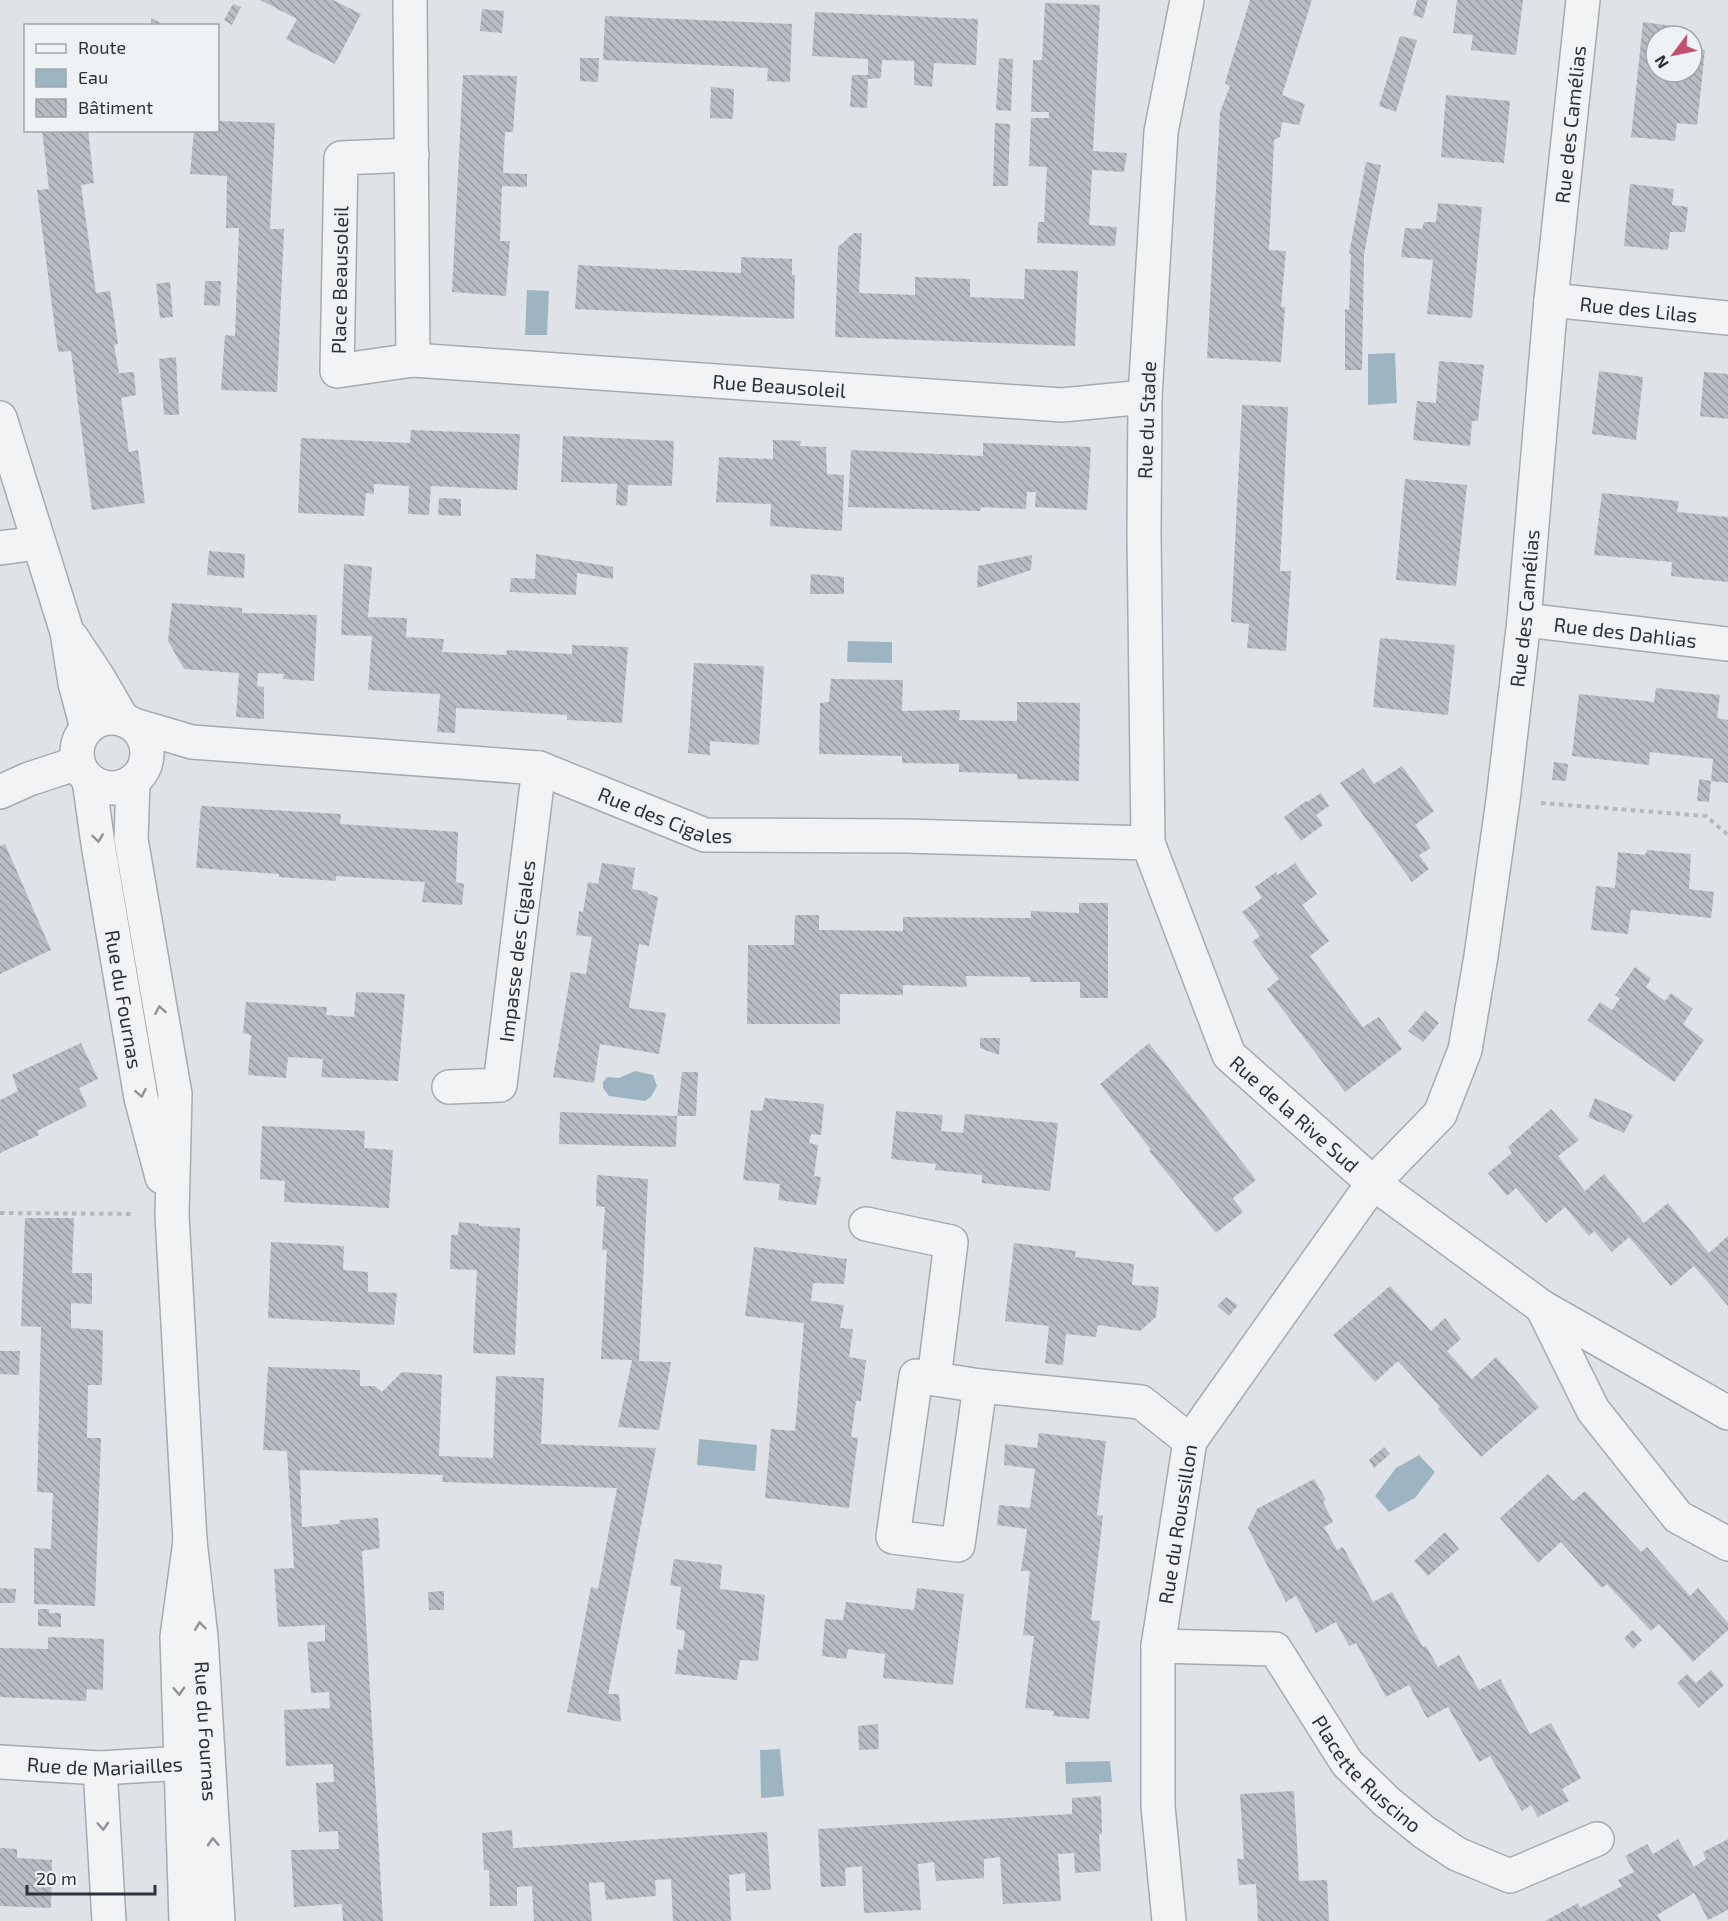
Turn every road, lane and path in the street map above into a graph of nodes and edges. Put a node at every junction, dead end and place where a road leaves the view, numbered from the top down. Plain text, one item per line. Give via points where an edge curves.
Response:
1 (410, 0) edge
2 (1187, 0) edge
3 (1583, 0) edge
4 (412, 155) junction
5 (1551, 300) junction
6 (1728, 318) edge
7 (413, 360) junction
8 (1146, 397) junction
9 (0, 418) edge
10 (38, 543) junction
11 (0, 548) edge
12 (1524, 620) junction
13 (67, 632) junction
14 (1728, 644) edge
15 (129, 722) junction
16 (87, 728) junction
17 (192, 742) junction
18 (539, 768) junction
19 (84, 772) junction
20 (138, 776) junction
21 (0, 792) edge
22 (1503, 800) junction
23 (1728, 835) edge
24 (1148, 843) junction
25 (449, 1087) dead end
26 (1373, 1183) junction
27 (0, 1213) edge
28 (172, 1215) junction
29 (867, 1224) dead end
30 (1542, 1307) junction
31 (934, 1379) junction
32 (980, 1386) junction
33 (1728, 1413) edge
34 (1191, 1441) junction
35 (1728, 1544) edge
36 (1158, 1646) junction
37 (0, 1762) edge
38 (195, 1762) junction
39 (100, 1768) junction
40 (1597, 1839) dead end
41 (109, 1921) edge
42 (186, 1921) edge
43 (218, 1921) edge
44 (1169, 1921) edge

1 - 4 street
2 - 8 street, Rue du Stade via 1161,132
3 - 5 street, Rue des Camélias
4 - 7 street
4 - 7 street, Place Beausoleil via 341,158 337,370
5 - 6 street, Rue des Lilas
5 - 12 street, Rue des Camélias
7 - 8 street, Rue Beausoleil via 1062,405
8 - 24 street, Rue du Stade
9 - 10 street
10 - 11 street
10 - 13 street
12 - 14 street, Rue des Dahlias
12 - 22 street, Rue des Camélias
13 - 15 street
13 - 16 street
15 - 16 street via 104,718
15 - 17 street, Rue des Cigales
15 - 20 street via 147,745 147,757
16 - 19 street via 78,744
17 - 18 street, Rue des Cigales
17 - 20 street, Rue des Cigales via 166,754
18 - 24 street, Rue des Cigales via 705,835
18 - 25 street, Impasse des Cigales via 500,1085
19 - 20 street via 99,787 111,789 122,788
19 - 21 street via 29,779
19 -> 28 street, Rue du Fournas via 141,1098
28 -> 20 street, Rue du Fournas via 175,1094 131,839
22 - 23 path via 1706,816
22 - 26 street, Rue des Camélias via 1465,1050 1440,1114
24 - 26 street, Rue de la Rive Sud via 1229,1055
26 - 30 street, Rue de la Rive Sud
26 - 34 street, Rue du Roussillon
27 - 28 path
28 - 38 street, Rue du Fournas via 189,1541 177,1637
29 - 31 street via 951,1242
30 - 33 street, Rue de la Rive Sud
30 - 35 street, Rue de la Rive Sud via 1593,1410 1678,1517
31 - 32 street
31 - 32 street via 916,1376 893,1537 958,1545
32 - 34 street via 1141,1402
34 - 36 street, Rue du Roussillon
36 - 40 street, Placette Ruscino via 1275,1649 1347,1763 1387,1802 1457,1854 1510,1876
36 - 44 street, Rue du Roussillon via 1158,1806
37 - 39 street, Rue de Mariailles
38 - 39 street, Rue de Mariailles
38 - 42 street, Rue du Fournas
43 -> 38 street, Rue du Fournas
39 -> 41 street

